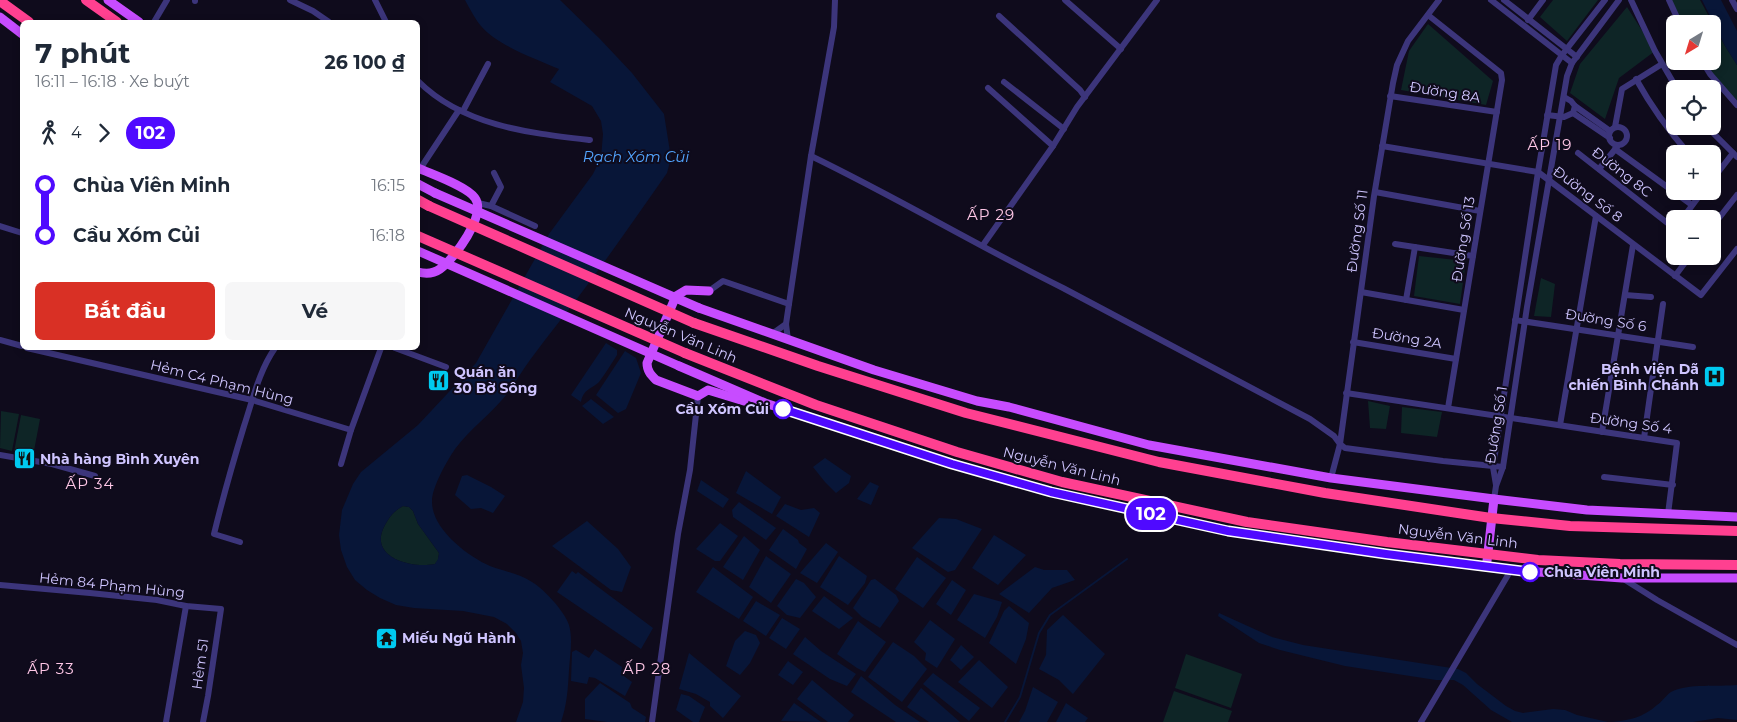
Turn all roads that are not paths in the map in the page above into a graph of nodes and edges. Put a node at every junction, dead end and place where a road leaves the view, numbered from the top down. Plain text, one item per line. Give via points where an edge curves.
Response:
1 (86, 0) edge
2 (108, 0) edge
3 (167, 0) edge
4 (290, 0) edge
5 (374, 0) edge
6 (835, 0) edge
7 (1065, 0) edge
8 (1157, 0) edge
9 (1440, 0) edge
10 (1491, 0) edge
11 (1504, 0) edge
12 (1543, 0) edge
13 (1605, 0) edge
14 (1619, 0) edge
15 (1632, 0) edge
16 (1670, 0) edge
17 (1732, 0) edge
18 (0, 1) edge
19 (1737, 9) edge
20 (1428, 15) junction
21 (1676, 15) edge
22 (999, 16) dead end
23 (0, 17) edge
24 (1529, 19) junction
25 (26, 20) edge
26 (114, 20) edge
27 (136, 20) edge
28 (155, 20) edge
29 (326, 20) edge
30 (385, 20) edge
31 (1524, 25) junction
32 (20, 32) edge
33 (1567, 48) junction
34 (1120, 49) junction
35 (1562, 55) junction
36 (1577, 57) junction
37 (1572, 63) junction
38 (488, 64) dead end
39 (1662, 64) junction
40 (1708, 70) edge
41 (1636, 79) junction
42 (1672, 80) edge
43 (420, 82) edge
44 (1004, 82) dead end
45 (988, 88) dead end
46 (1390, 96) junction
47 (1085, 97) junction
48 (1564, 97) junction
49 (1737, 106) edge
50 (1574, 109) junction
51 (461, 111) junction
52 (1497, 112) junction
53 (1547, 115) junction
54 (1560, 117) junction
55 (1064, 129) junction
56 (1612, 132) junction
57 (1715, 135) edge
58 (590, 140) dead end
59 (1681, 145) edge
60 (1053, 146) junction
61 (1382, 146) junction
62 (1617, 147) junction
63 (1578, 153) dead end
64 (1735, 155) edge
65 (811, 156) junction
66 (1488, 163) junction
67 (420, 167) edge
68 (420, 168) edge
69 (1599, 169) junction
70 (1721, 170) edge
71 (1538, 172) junction
72 (494, 173) dead end
73 (1549, 180) junction
74 (420, 185) edge
75 (1375, 192) junction
76 (1737, 196) edge
77 (1696, 200) edge
78 (420, 201) edge
79 (478, 203) junction
80 (1692, 205) junction
81 (492, 206) junction
82 (1688, 210) edge
83 (1480, 211) junction
84 (1596, 216) junction
85 (1721, 216) edge
86 (1666, 221) edge
87 (0, 226) edge
88 (535, 226) dead end
89 (20, 232) edge
90 (420, 237) edge
91 (1395, 244) dead end
92 (1633, 245) junction
93 (983, 246) junction
94 (1415, 247) junction
95 (1737, 249) edge
96 (420, 252) edge
97 (1473, 256) junction
98 (1683, 265) edge
99 (420, 272) edge
100 (1675, 276) junction
101 (709, 292) joint
102 (1360, 292) junction
103 (1624, 295) junction
104 (1651, 297) dead end
105 (1406, 300) junction
106 (789, 304) junction
107 (1663, 304) dead end
108 (1464, 310) junction
109 (1515, 320) junction
110 (1525, 322) junction
111 (786, 324) junction
112 (1578, 328) junction
113 (772, 334) junction
114 (1618, 334) junction
115 (0, 340) edge
116 (788, 340) junction
117 (1657, 341) junction
118 (1354, 342) junction
119 (20, 345) edge
120 (1693, 347) dead end
121 (36, 350) edge
122 (274, 350) edge
123 (380, 350) edge
124 (400, 350) edge
125 (1456, 359) junction
126 (446, 367) dead end
127 (1346, 392) junction
128 (698, 396) junction
129 (252, 400) junction
130 (765, 403) junction
131 (1448, 408) junction
132 (1500, 416) junction
133 (1510, 418) junction
134 (1560, 425) junction
135 (351, 430) junction
136 (1602, 432) junction
137 (1644, 438) junction
138 (1340, 444) junction
139 (0, 455) edge
140 (341, 464) dead end
141 (1493, 467) junction
142 (1503, 467) junction
143 (95, 476) dead end
144 (1604, 477) dead end
145 (1331, 478) junction
146 (1673, 485) junction
147 (1496, 486) junction
148 (1494, 499) junction
149 (1668, 514) junction
150 (1737, 517) edge
151 (1491, 518) junction
152 (1737, 531) edge
153 (240, 542) dead end
154 (1487, 553) junction
155 (1737, 565) edge
156 (1486, 567) junction
157 (1511, 570) junction
158 (1622, 578) junction
159 (1737, 578) edge
160 (0, 585) edge
161 (186, 606) junction
162 (221, 609) joint
163 (1737, 645) edge
164 (166, 722) edge
165 (202, 722) edge
166 (652, 722) edge
167 (1421, 722) edge

1 - 26 highway
2 - 27 main road
3 - 28 street
4 - 29 street
5 - 30 street
6 - 65 street via 834,27
7 - 34 street
8 - 34 street
9 - 20 street, Đường Số 11
10 - 31 street
11 - 24 street
12 - 24 street
13 - 33 street, Đường Số 1
14 - 36 street, Đường Số 1
15 - 39 street
16 - 21 street
17 - 19 street
18 - 25 highway
20 - 46 street, Đường Số 11 via 1408,41 1397,65
20 - 52 street, Đường Số 13 via 1501,73
22 - 47 street
23 - 32 main road
24 - 31 street
24 - 33 street
31 - 35 street
33 - 35 street, Đường Số 1
33 - 36 street
34 - 47 street
35 - 37 street
35 - 53 street, Đường Số 1 via 1556,64
36 - 37 street, Đường Số 1
37 - 48 street, Đường Số 1
38 - 51 street
39 - 41 street
39 - 42 street
40 - 49 street
41 - 56 street via 1622,89
41 - 59 street via 1652,107
43 - 51 street
44 - 55 street
45 - 60 street
46 - 52 street, Đường 8A
46 - 61 street, Đường Số 11
47 - 55 street
48 - 50 street via 1571,101
48 - 54 street, Đường Số 1
50 - 54 street via 1567,117
50 - 56 street
51 - 58 street via 512,129
51 - 67 street
52 - 66 street, Đường Số 13
53 - 54 street
53 - 71 street, Đường Số 1
54 - 73 street, Đường Số 1
55 - 60 street
56 - 62 street via 1613,143
56 - 62 street via 1624,128 1627,134
57 - 64 street
60 - 93 street
61 - 66 street, Đường Số 8
61 - 75 street, Đường Số 11
62 - 69 street
62 - 80 street
63 - 69 street, Đường 8C
64 - 70 street
65 - 93 street
65 - 106 street
66 - 71 street, Đường Số 8
66 - 83 street, Đường Số 13
68 - 79 main road via 470,192
69 - 86 street, Đường 8C
71 - 73 street, Đường Số 8
71 - 109 street, Đường Số 1
72 - 81 street via 501,187
73 - 84 street, Đường Số 8
73 - 110 street, Đường Số 1
74 - 113 main road, bridge via 699,308
75 - 83 street
75 - 102 street, Đường Số 11
76 - 85 street
77 - 80 street
78 - 151 highway, Nguyễn Văn Linh, bridge via 694,323 966,413 1147,459 1325,493
79 - 81 street
79 - 99 main road via 475,220 451,259 432,273
80 - 82 street
81 - 88 street
83 - 97 street, Đường Số 13
84 - 92 street, Đường Số 8
84 - 112 street
87 - 89 street
90 - 154 highway, Nguyễn Văn Linh, bridge via 684,353 816,405 957,452 1062,482 1247,522
91 - 94 street
92 - 100 street, Đường Số 8
92 - 103 street
93 - 138 street via 1310,419
94 - 97 street
94 - 105 street
95 - 100 street, Đường Số 8 via 1701,295
96 - 130 main road, Nguyễn Văn Linh, bridge
97 - 108 street, Đường Số 13
98 - 100 street
101 - 106 street via 723,281
101 - 128 main road via 686,290 676,296 647,363 656,380
102 - 105 street
102 - 118 street, Đường Số 11
103 - 104 street
103 - 114 street
105 - 108 street
106 - 111 street
107 - 117 street
108 - 125 street, Đường Số 13
109 - 110 street, Đường Số 6
109 - 132 street, Đường Số 1
110 - 112 street, Đường Số 6
110 - 133 street, Đường Số 1
111 - 113 street
111 - 116 street
112 - 114 street, Đường Số 6
112 - 134 street
113 - 116 main road
114 - 117 street, Đường Số 6
114 - 136 street
115 - 119 street
116 - 145 main road via 977,401 1130,441
117 - 120 street, Đường Số 6
117 - 137 street
118 - 125 street, Đường 2A
118 - 127 street, Đường Số 11
121 - 129 street, Hẻm C4 Phạm Hùng
122 - 129 street via 265,362
123 - 135 street
124 - 126 street
125 - 131 street, Đường Số 13
127 - 131 street, Đường Số 4
127 - 138 street, Đường Số 11
128 - 130 main road via 708,390 759,407
128 - 166 street
129 - 135 street, Hẻm C4 Phạm Hùng
129 - 153 street via 214,534
130 - 156 main road, Nguyễn Văn Linh via 952,464 1051,492 1239,533
131 - 132 street, Đường Số 4
132 - 133 street, Đường Số 4
132 - 141 street, Đường Số 1
133 - 134 street, Đường Số 4
133 - 142 street, Đường Số 1
134 - 136 street, Đường Số 4
135 - 140 street
136 - 137 street, Đường Số 4
137 - 146 street, Đường Số 4 via 1677,443
138 - 141 street via 1345,448
138 - 145 street, Đường Số 11
139 - 143 street
141 - 142 street
141 - 147 street, Đường Số 1
142 - 147 street, Đường Số 1
144 - 146 street
145 - 148 main road
146 - 149 street, Đường Số 4
147 - 148 street
148 - 149 main road via 1587,510
148 - 151 main road
149 - 150 main road
151 - 152 highway, Nguyễn Văn Linh via 1570,526
151 - 154 main road
154 - 155 highway, Nguyễn Văn Linh via 1538,560 1620,564
154 - 156 main road
156 - 157 main road, Nguyễn Văn Linh
157 - 158 main road, Nguyễn Văn Linh
157 - 167 street
158 - 159 main road, Nguyễn Văn Linh
158 - 163 street
160 - 161 street, Hẻm 84 Phạm Hùng
161 - 162 street, Hẻm 84 Phạm Hùng
161 - 164 street
162 - 165 street, Hẻm 51

